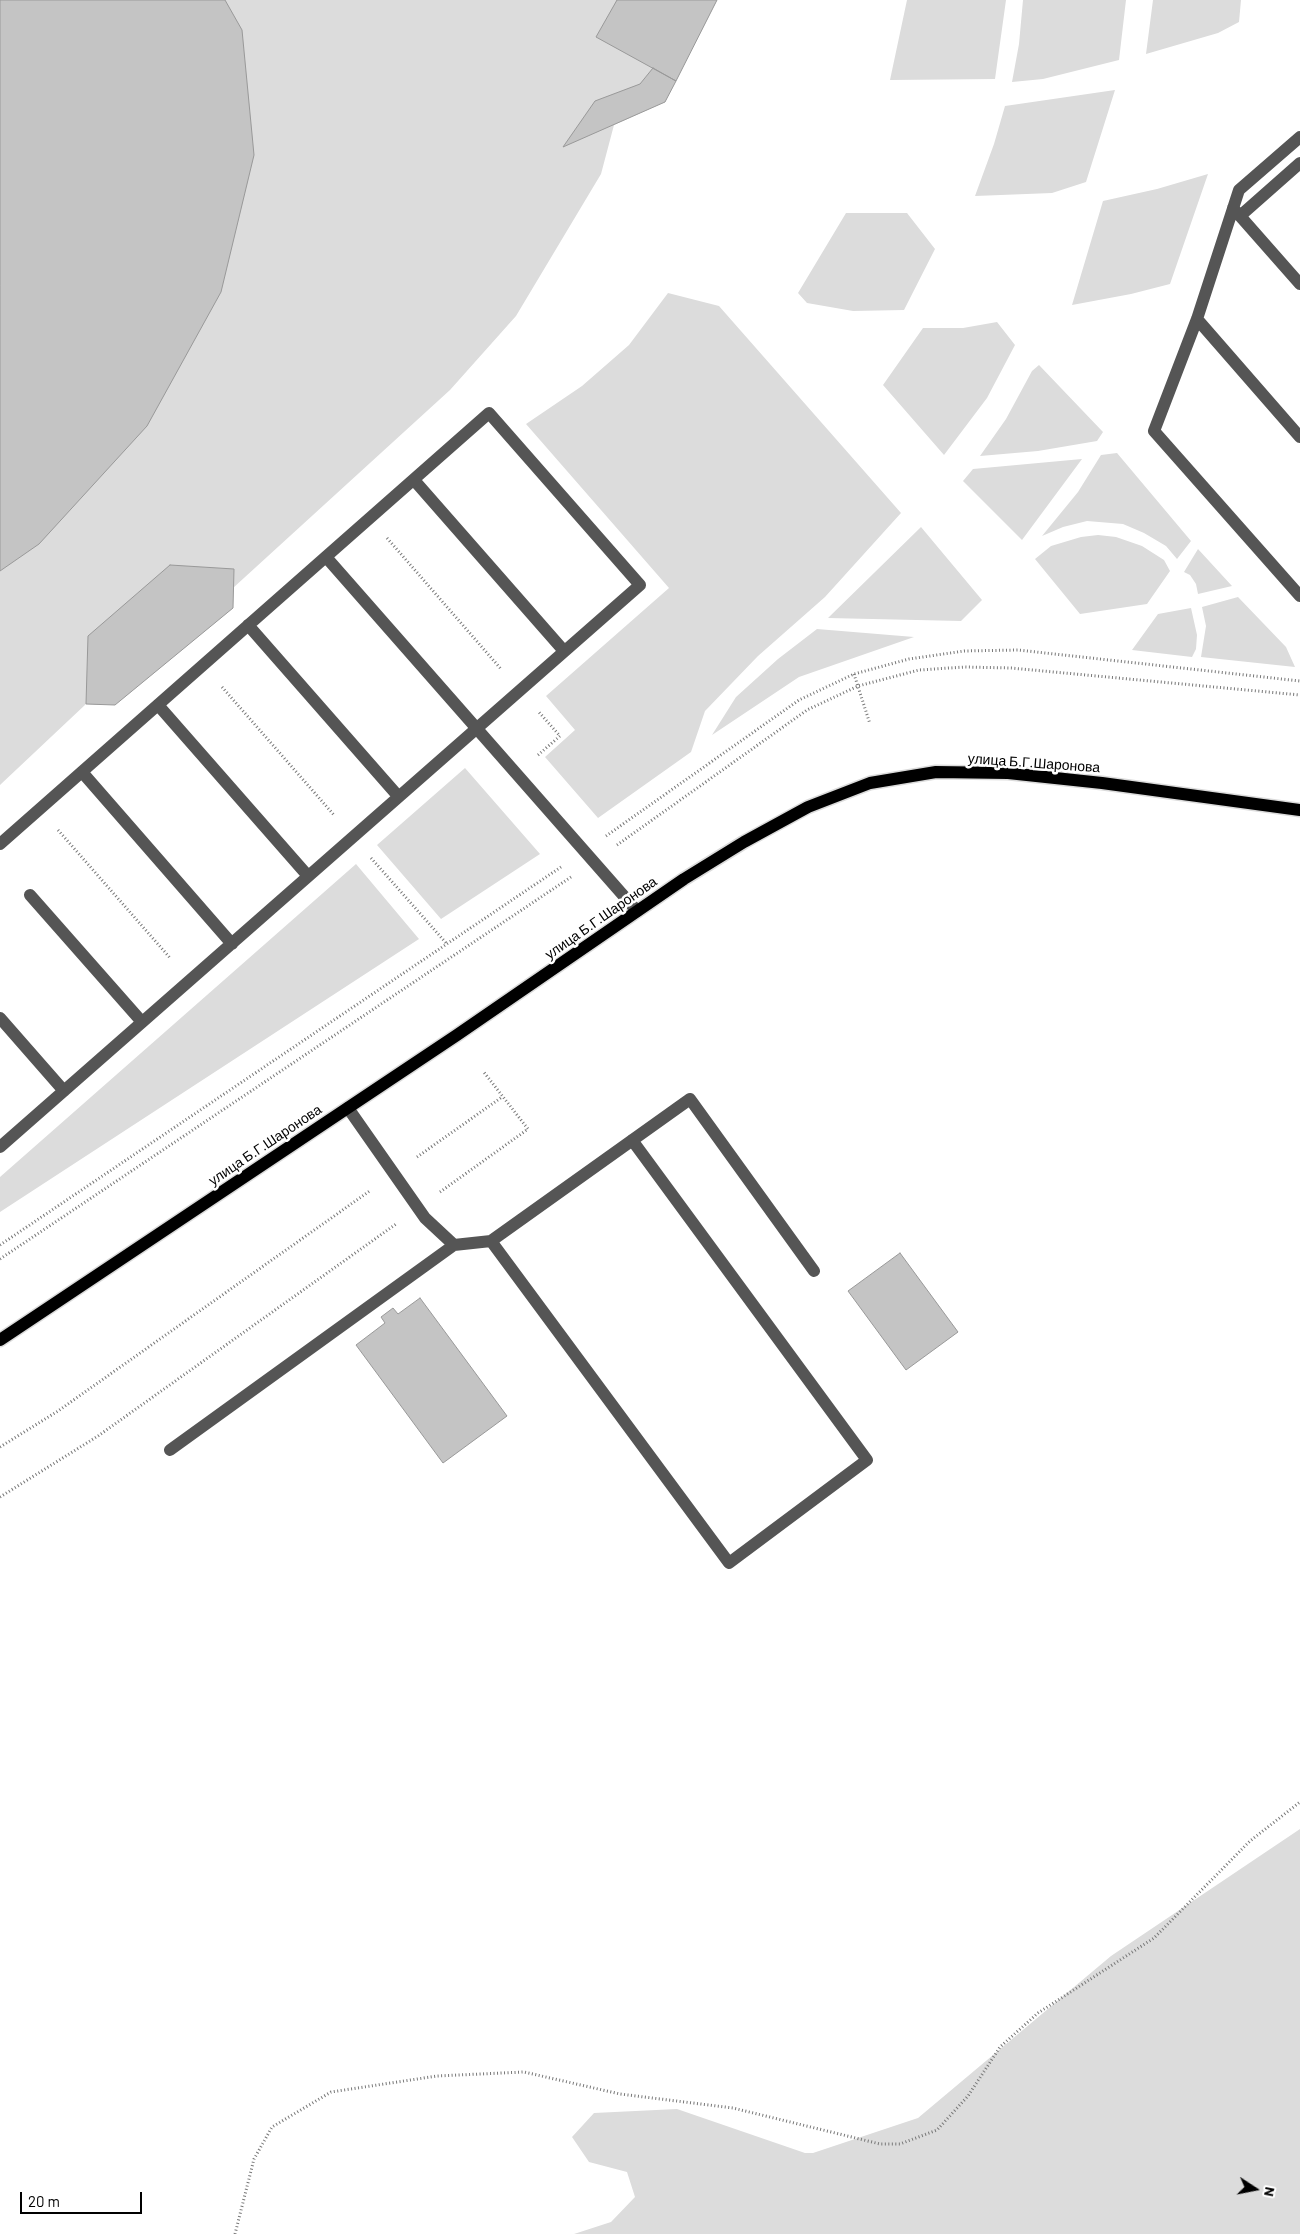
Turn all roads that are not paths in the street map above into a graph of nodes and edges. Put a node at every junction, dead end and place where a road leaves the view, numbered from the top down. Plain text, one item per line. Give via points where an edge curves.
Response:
1 (1300, 137) edge
2 (1300, 163) edge
3 (1237, 212) junction
4 (1300, 284) edge
5 (1197, 320) junction
6 (1300, 437) edge
7 (414, 480) junction
8 (326, 557) junction
9 (1300, 596) edge
10 (248, 625) junction
11 (564, 651) junction
12 (158, 705) junction
13 (476, 728) junction
14 (82, 772) junction
15 (398, 796) junction
16 (1300, 810) edge
17 (0, 844) edge
18 (308, 876) junction
19 (30, 895) dead end
20 (636, 911) junction
21 (232, 944) junction
22 (0, 1018) edge
23 (142, 1022) junction
24 (64, 1091) junction
25 (348, 1108) junction
26 (632, 1140) junction
27 (0, 1148) edge
28 (491, 1242) junction
29 (454, 1245) junction
30 (814, 1271) dead end
31 (0, 1340) edge
32 (170, 1450) dead end

1 - 3 lane via 1239,190
2 - 3 lane
3 - 4 lane
3 - 5 lane
5 - 6 lane
5 - 9 lane via 1154,430
7 - 8 lane
7 - 11 lane
7 - 11 lane via 490,414 555,488 640,585
8 - 10 lane
8 - 13 lane
10 - 12 lane
10 - 15 lane
11 - 13 lane
12 - 14 lane
12 - 18 lane
13 - 15 lane
13 - 20 lane
14 - 17 lane
14 - 21 lane
15 - 18 lane
16 - 20 main road, улица Б.Г.Шаронова via 1008,773 936,772 870,783 808,807 744,842
18 - 21 lane
19 - 23 lane
20 - 25 main road, улица Б.Г.Шаронова
21 - 23 lane
22 - 24 lane
23 - 24 lane
24 - 27 lane
25 - 29 lane via 425,1218
25 - 31 main road, улица Б.Г.Шаронова
26 - 28 lane
26 - 28 lane via 867,1460 728,1563
26 - 30 lane via 690,1099
28 - 29 lane
29 - 32 lane

